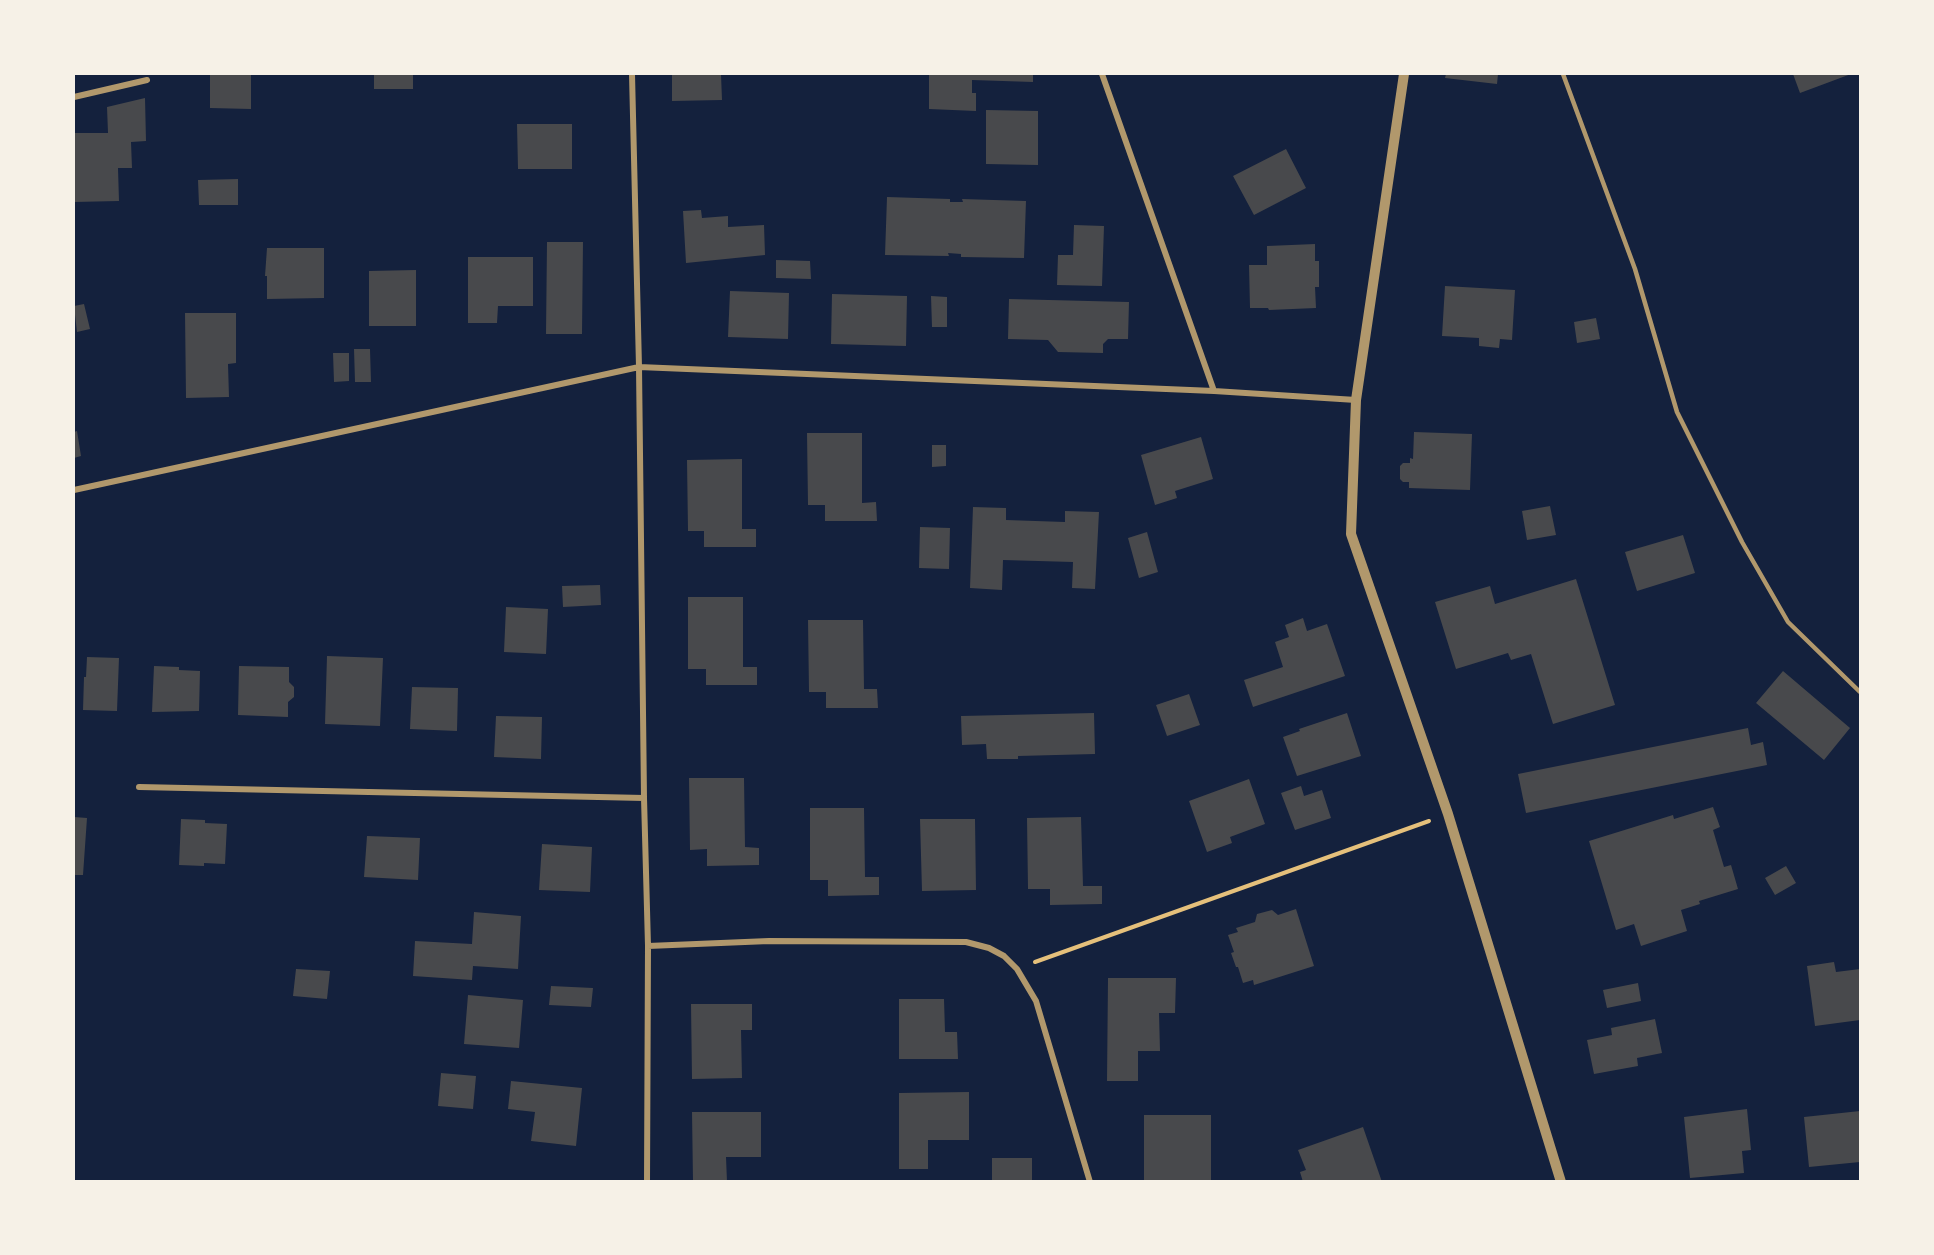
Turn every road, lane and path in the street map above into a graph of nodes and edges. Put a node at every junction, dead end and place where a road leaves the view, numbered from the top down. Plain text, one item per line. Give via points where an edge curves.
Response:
1 (632, 74) edge
2 (1102, 74) edge
3 (1404, 74) edge
4 (1563, 74) edge
5 (147, 80) dead end
6 (74, 98) edge
7 (639, 367) junction
8 (1214, 391) junction
9 (1356, 400) junction
10 (74, 490) edge
11 (1860, 692) edge
12 (139, 787) dead end
13 (644, 798) junction
14 (1448, 814) junction
15 (648, 946) junction
16 (1017, 969) junction
17 (647, 1182) edge
18 (1090, 1182) edge
19 (1561, 1182) edge

1 - 7 street
2 - 8 street
3 - 9 street
4 - 11 lane via 1635,269 1677,412 1742,542 1788,622
5 - 6 street
7 - 8 street
7 - 10 street
7 - 13 street
8 - 9 street
9 - 14 street via 1351,534
12 - 13 street
13 - 15 street
14 - 16 path
14 - 19 street
15 - 16 street via 769,941 966,942 989,948
15 - 17 street
16 - 18 street via 1036,1001

